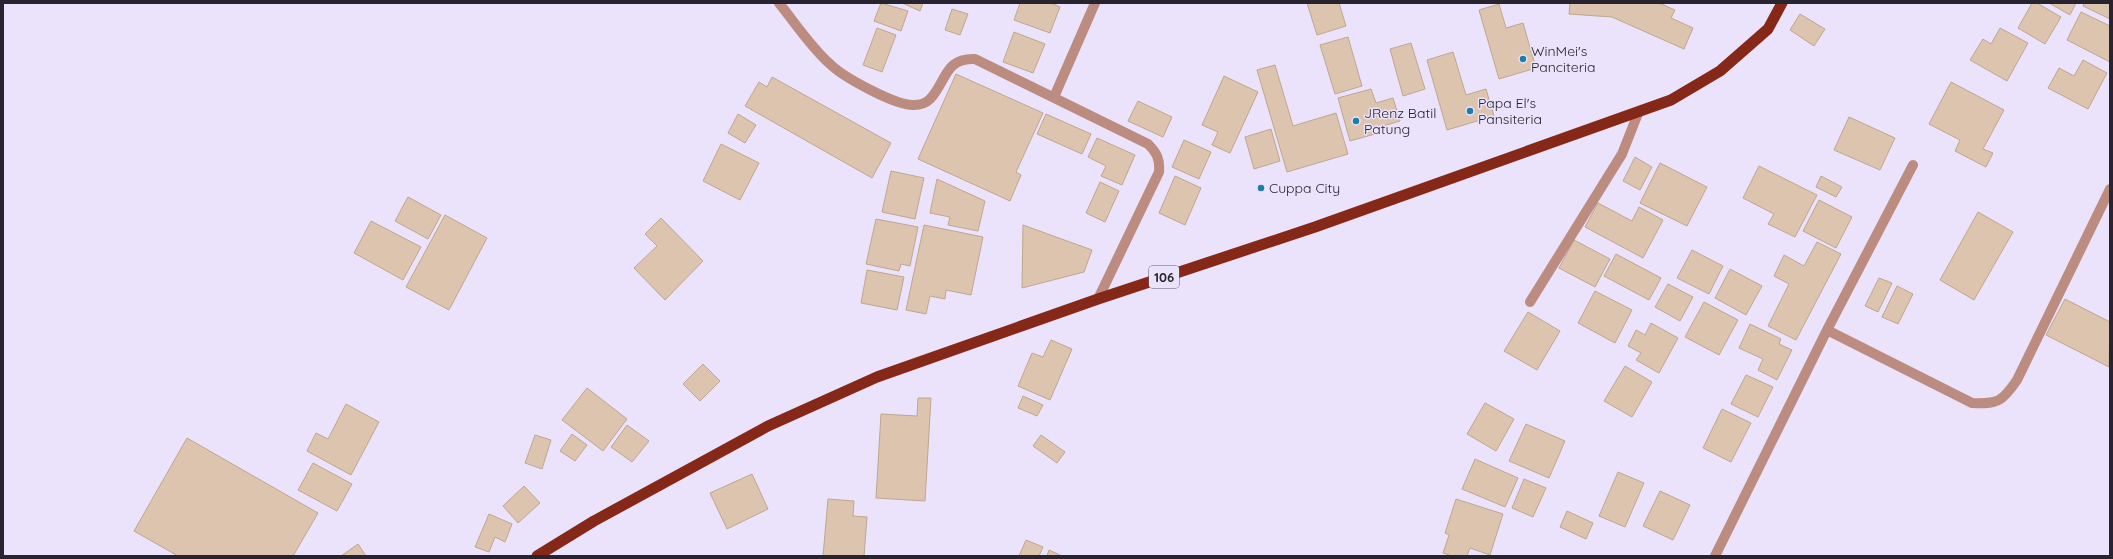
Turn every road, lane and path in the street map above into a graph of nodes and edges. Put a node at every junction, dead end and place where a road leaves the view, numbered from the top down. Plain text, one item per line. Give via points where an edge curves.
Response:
1 (779, 3) edge
2 (1095, 3) edge
3 (1782, 3) edge
4 (1054, 97) junction
5 (1639, 112) junction
6 (1913, 165) dead end
7 (2110, 189) edge
8 (1098, 299) junction
9 (1530, 302) dead end
10 (1827, 330) junction
11 (537, 556) edge
12 (1714, 556) edge

1 - 4 street via 831,66 895,101 913,106 923,104 931,98 955,62 964,59 974,59
2 - 4 street
3 - 5 highway, 106 via 1768,29 1720,71 1671,100
4 - 8 street via 1148,144 1160,161 1159,172
5 - 8 highway, 106 via 1314,227
5 - 9 street via 1622,154
6 - 10 street
7 - 10 street via 2017,380 2006,397 1990,404 1972,403
8 - 11 highway, 106 via 877,377 768,426 594,521
10 - 12 street

